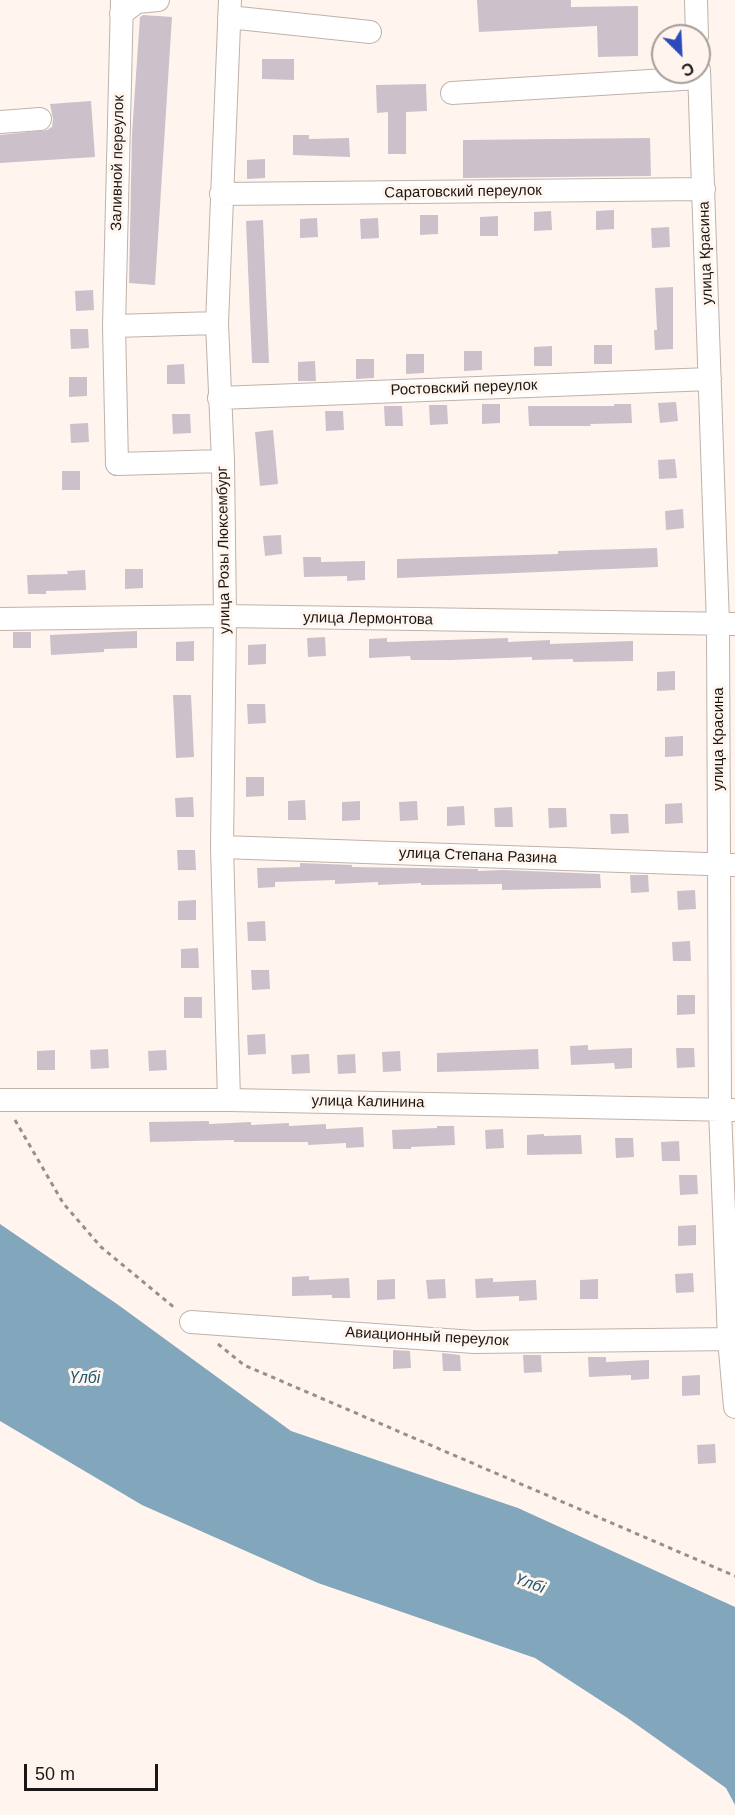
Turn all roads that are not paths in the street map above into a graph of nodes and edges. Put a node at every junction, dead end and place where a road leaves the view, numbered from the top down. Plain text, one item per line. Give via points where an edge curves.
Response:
1 (158, 0) edge
2 (696, 0) edge
3 (122, 7) edge
4 (230, 9) edge
5 (697, 24) edge
6 (370, 32) dead end
7 (651, 78) edge
8 (699, 84) edge
9 (452, 93) dead end
10 (40, 119) dead end
11 (0, 122) edge
12 (704, 189) junction
13 (221, 194) junction
14 (217, 323) junction
15 (114, 326) junction
16 (710, 379) junction
17 (219, 398) junction
18 (223, 461) junction
19 (225, 616) junction
20 (0, 619) edge
21 (727, 624) edge
22 (222, 847) junction
23 (727, 864) edge
24 (1, 1098) edge
25 (229, 1100) junction
26 (728, 1110) edge
27 (191, 1322) road end
28 (732, 1339) edge
29 (735, 1407) edge

1 - 3 street
2 - 5 street
3 - 15 street, Заливной переулок
4 - 6 street
4 - 13 street, улица Розы Люксембург
7 - 9 street
8 - 12 street, улица Красина
10 - 11 street
12 - 13 street, Саратовский переулок
12 - 16 street, улица Красина
13 - 14 street, улица Розы Люксембург
14 - 15 street
14 - 17 street, улица Розы Люксембург
15 - 18 street, Заливной переулок via 117,464
16 - 17 street, Ростовский переулок
16 - 21 street, улица Красина
17 - 18 street, улица Розы Люксембург
18 - 19 street, улица Розы Люксембург
19 - 20 street, улица Лермонтова
19 - 21 street, улица Лермонтова
19 - 22 street, улица Розы Люксембург
21 - 23 street, улица Красина
22 - 23 street, улица Степана Разина
22 - 25 street, улица Розы Люксембург
23 - 26 street, улица Красина
24 - 25 street, улица Калинина
25 - 26 street, улица Калинина
26 - 28 street, улица Красина
27 - 28 street, Авиационный переулок via 474,1342
28 - 29 street, улица Красина

